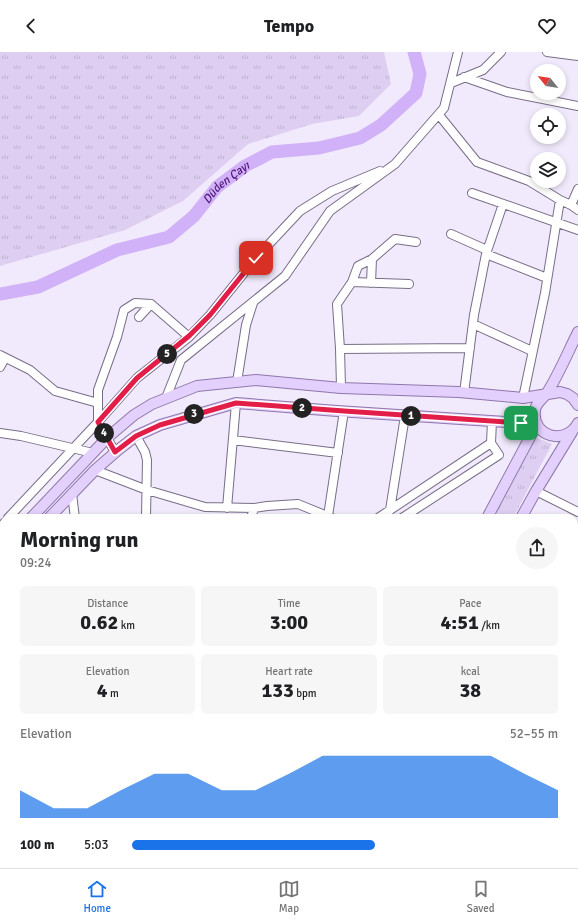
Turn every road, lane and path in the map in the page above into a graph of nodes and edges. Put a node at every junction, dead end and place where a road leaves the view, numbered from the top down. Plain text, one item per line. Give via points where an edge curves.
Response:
1 (458, 52) edge
2 (500, 52) edge
3 (547, 52) edge
4 (578, 56) edge
5 (464, 77) junction
6 (451, 82) junction
7 (578, 106) edge
8 (439, 115) junction
9 (395, 164) junction
10 (578, 189) edge
11 (472, 193) dead end
12 (560, 200) junction
13 (503, 204) junction
14 (571, 205) junction
15 (578, 210) edge
16 (556, 223) junction
17 (578, 230) edge
18 (451, 234) dead end
19 (416, 242) dead end
20 (486, 252) junction
21 (372, 259) junction
22 (547, 278) junction
23 (352, 282) junction
24 (371, 283) junction
25 (409, 284) dead end
26 (253, 302) junction
27 (151, 304) junction
28 (139, 317) dead end
29 (473, 324) junction
30 (578, 332) edge
31 (189, 336) junction
32 (470, 348) junction
33 (340, 349) junction
34 (532, 351) junction
35 (2, 356) edge
36 (0, 367) edge
37 (237, 382) junction
38 (341, 387) junction
39 (464, 393) junction
40 (546, 394) junction
41 (166, 398) junction
42 (523, 398) junction
43 (98, 403) junction
44 (236, 403) junction
45 (578, 404) edge
46 (344, 411) junction
47 (405, 416) junction
48 (492, 421) junction
49 (98, 422) junction
50 (578, 423) edge
51 (537, 424) junction
52 (575, 431) edge
53 (0, 433) edge
54 (136, 436) junction
55 (107, 438) junction
56 (233, 440) junction
57 (491, 443) junction
58 (74, 448) junction
59 (115, 452) junction
60 (93, 453) junction
61 (338, 453) junction
62 (94, 470) junction
63 (146, 490) junction
64 (536, 491) junction
65 (72, 494) junction
66 (227, 508) junction
67 (254, 508) junction
68 (390, 510) junction
69 (578, 512) edge
70 (12, 514) edge
71 (35, 514) edge
72 (53, 514) edge
73 (74, 514) edge
74 (146, 514) edge
75 (252, 514) edge
76 (323, 514) edge
77 (330, 514) edge
78 (384, 514) edge
79 (410, 514) edge
80 (489, 514) edge
81 (523, 514) edge

1 - 6 street
2 - 5 street via 483,70
3 - 4 street
5 - 6 street
5 - 7 street via 507,92
6 - 8 street via 444,108
8 - 9 street
8 - 12 street via 477,162 529,181
9 - 26 street via 330,211 285,276
9 - 31 street via 332,191 300,211
10 - 14 street
11 - 13 street
12 - 14 street
12 - 16 street
13 - 16 street
13 - 20 street
14 - 15 street
16 - 17 street
16 - 22 street
18 - 20 street
19 - 21 street via 395,239
20 - 22 street
20 - 29 street
21 - 23 street via 358,266
21 - 24 street
22 - 34 street
23 - 24 street
23 - 33 street via 337,304
24 - 25 street
26 - 37 street via 246,325
26 - 41 street via 181,360
27 - 28 street
27 - 31 street
27 - 43 street via 135,303 124,310 98,390
29 - 32 street
29 - 34 street
30 - 40 main road
31 - 49 street via 137,378
32 - 33 street
32 - 39 street
33 - 38 street
34 - 42 street
35 - 36 street
35 - 43 street via 30,370 55,391
37 - 38 main road via 256,380
37 - 41 main road via 197,386
38 - 39 main road
39 - 42 main road
40 - 42 main road
40 - 45 main road via 567,394
40 - 51 main road via 537,404
41 - 55 main road via 134,415
43 - 49 street
44 - 46 main road
44 - 54 main road via 160,425
44 - 56 street
46 - 47 main road
46 - 61 street
47 - 48 main road
47 - 68 street
48 - 51 main road
48 - 57 street
49 - 55 street
49 - 58 street
50 - 52 main road
51 - 52 main road via 546,434 552,436
51 - 80 main road
52 - 64 main road
53 - 58 street
54 - 59 main road
54 - 63 street via 146,452
55 - 59 street
55 - 60 main road
56 - 61 street
56 - 66 street
57 - 68 street
57 - 79 street via 499,455
58 - 60 street
58 - 70 street
59 - 62 main road
60 - 71 main road
61 - 77 street
62 - 63 street
62 - 65 main road
63 - 66 street via 205,507
63 - 74 street
64 - 69 street
64 - 81 main road
65 - 72 main road
65 - 73 street
66 - 67 street
67 - 75 street
67 - 76 street via 298,504
68 - 78 street

